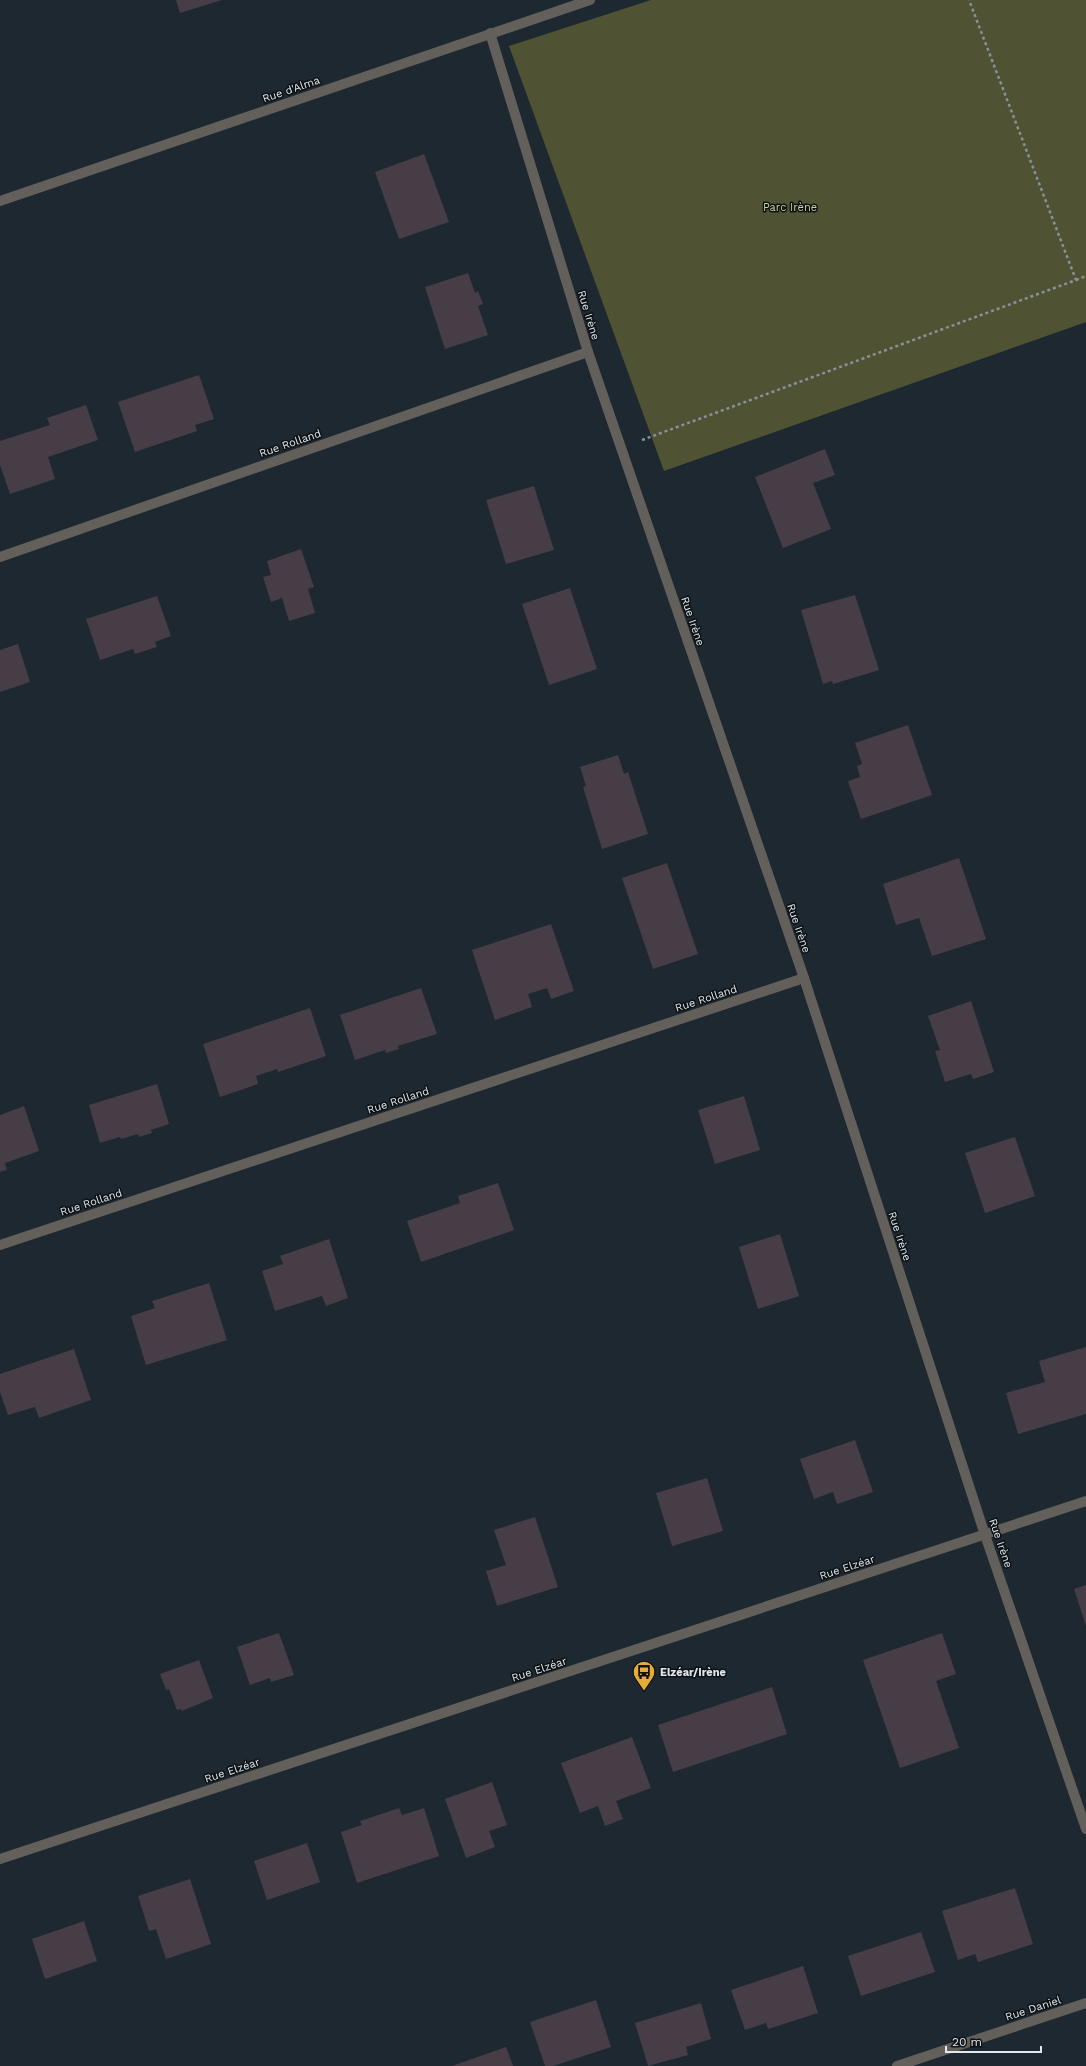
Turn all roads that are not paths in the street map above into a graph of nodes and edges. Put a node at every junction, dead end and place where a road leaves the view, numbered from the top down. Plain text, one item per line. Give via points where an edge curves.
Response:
1 (590, 0) edge
2 (490, 33) junction
3 (0, 201) edge
4 (588, 352) junction
5 (0, 557) edge
6 (804, 978) junction
7 (0, 1245) edge
8 (1086, 1501) edge
9 (985, 1534) junction
10 (1086, 1830) edge
11 (0, 1859) edge
12 (1086, 2003) edge
13 (897, 2066) edge

1 - 2 street, Rue d'Alma
2 - 3 street, Rue d'Alma
2 - 4 street, Rue Irène
4 - 5 street, Rue Rolland
4 - 6 street, Rue Irène
6 - 7 street, Rue Rolland
6 - 9 street, Rue Irène
8 - 9 street, Rue Elzéar
9 - 10 street, Rue Irène
9 - 11 street, Rue Elzéar
12 - 13 street, Rue Daniel

